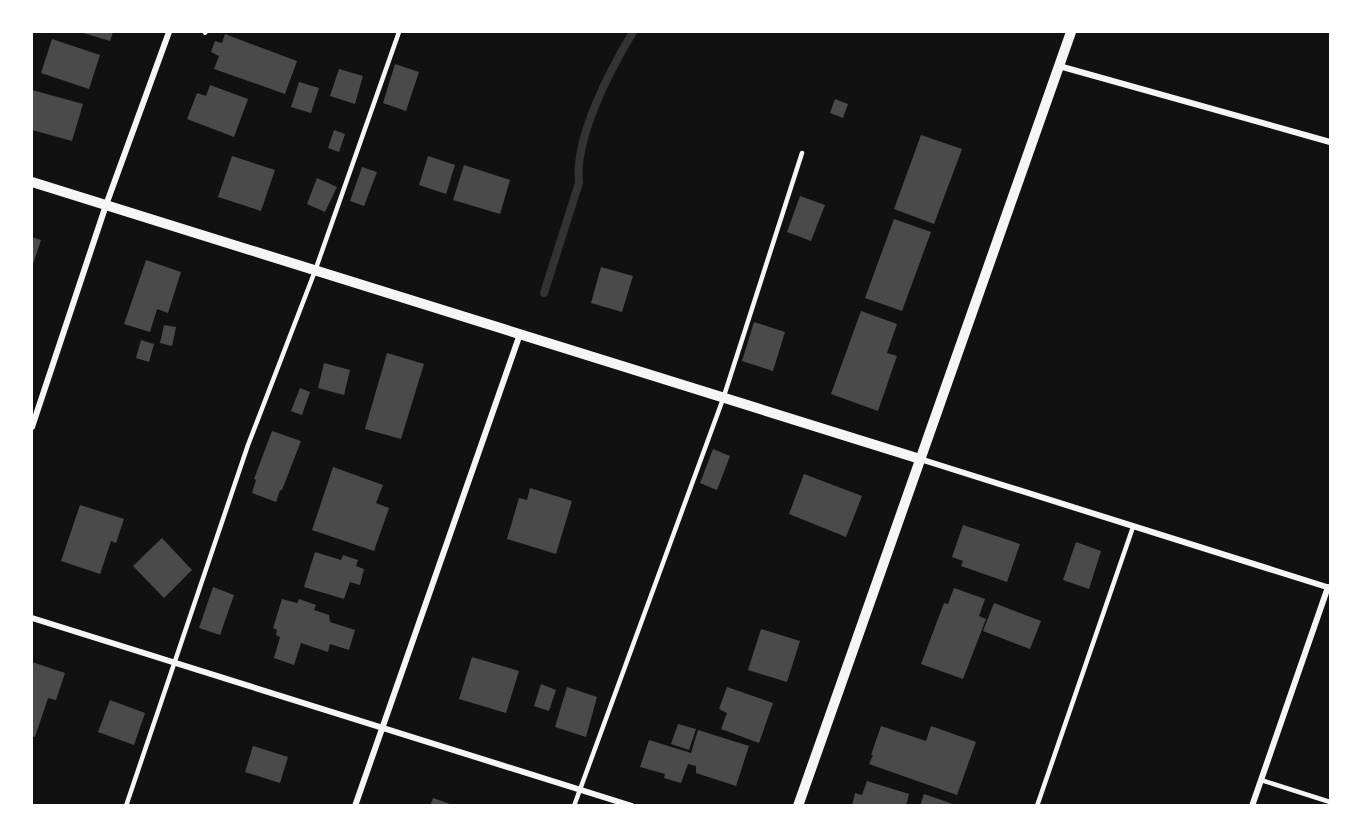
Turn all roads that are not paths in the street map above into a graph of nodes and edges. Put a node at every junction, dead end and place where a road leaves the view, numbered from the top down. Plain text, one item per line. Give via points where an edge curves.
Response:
1 (169, 32) edge
2 (399, 32) edge
3 (1071, 32) edge
4 (1059, 66) junction
5 (1330, 142) edge
6 (802, 153) dead end
7 (32, 182) edge
8 (106, 205) junction
9 (315, 271) junction
10 (520, 334) junction
11 (723, 399) junction
12 (32, 427) edge
13 (920, 459) junction
14 (1133, 526) junction
15 (1329, 587) edge
16 (32, 618) edge
17 (175, 664) junction
18 (382, 728) junction
19 (1261, 780) junction
20 (579, 789) junction
21 (1330, 802) edge
22 (126, 806) edge
23 (355, 806) edge
24 (574, 806) edge
25 (632, 806) edge
26 (798, 806) edge
27 (1037, 806) edge
28 (1252, 806) edge

1 - 8 street
2 - 9 lane
3 - 4 street
4 - 5 street
4 - 13 street
6 - 11 lane
7 - 8 street
8 - 9 street
8 - 12 street
9 - 10 street
9 - 17 lane via 248,445
10 - 11 street
10 - 18 street
11 - 13 street
11 - 20 lane
13 - 14 street
13 - 26 street
14 - 15 street
14 - 27 lane
15 - 19 street
16 - 17 street
17 - 18 street
17 - 22 lane
18 - 20 street
18 - 23 street
19 - 21 lane
19 - 28 street
20 - 24 lane
20 - 25 street

